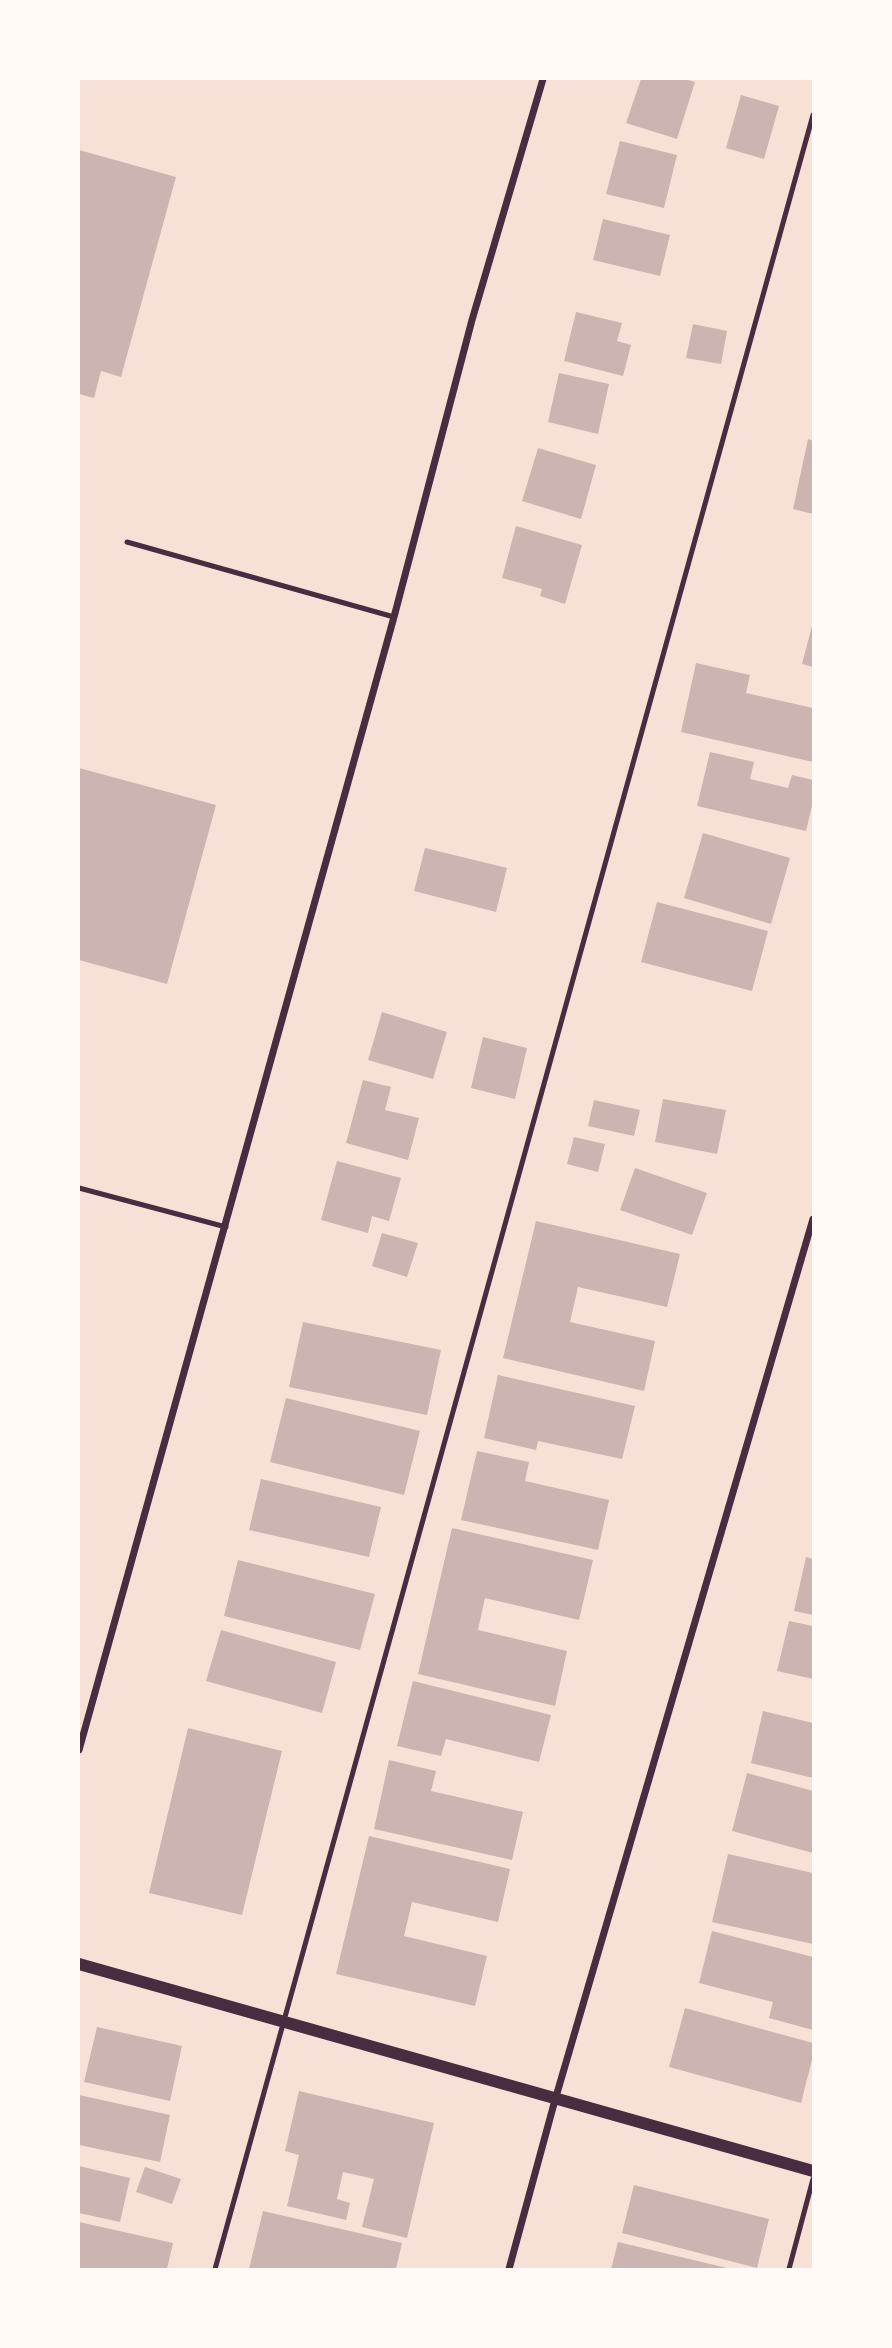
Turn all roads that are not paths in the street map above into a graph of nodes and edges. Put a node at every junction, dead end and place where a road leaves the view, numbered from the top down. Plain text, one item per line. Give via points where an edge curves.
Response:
1 (543, 79) edge
2 (813, 115) edge
3 (127, 542) dead end
4 (394, 617) junction
5 (79, 1188) edge
6 (813, 1219) edge
7 (226, 1227) junction
8 (79, 1750) edge
9 (79, 1964) edge
10 (284, 2021) junction
11 (555, 2100) junction
12 (813, 2171) edge
13 (813, 2179) edge
14 (215, 2269) edge
15 (509, 2269) edge
16 (789, 2269) edge

1 - 4 street via 472,320
2 - 10 lane
3 - 4 lane
4 - 7 street
5 - 7 lane
6 - 11 street
7 - 8 street
9 - 10 street
10 - 11 street
10 - 14 lane
11 - 12 street
11 - 15 street
13 - 16 lane

